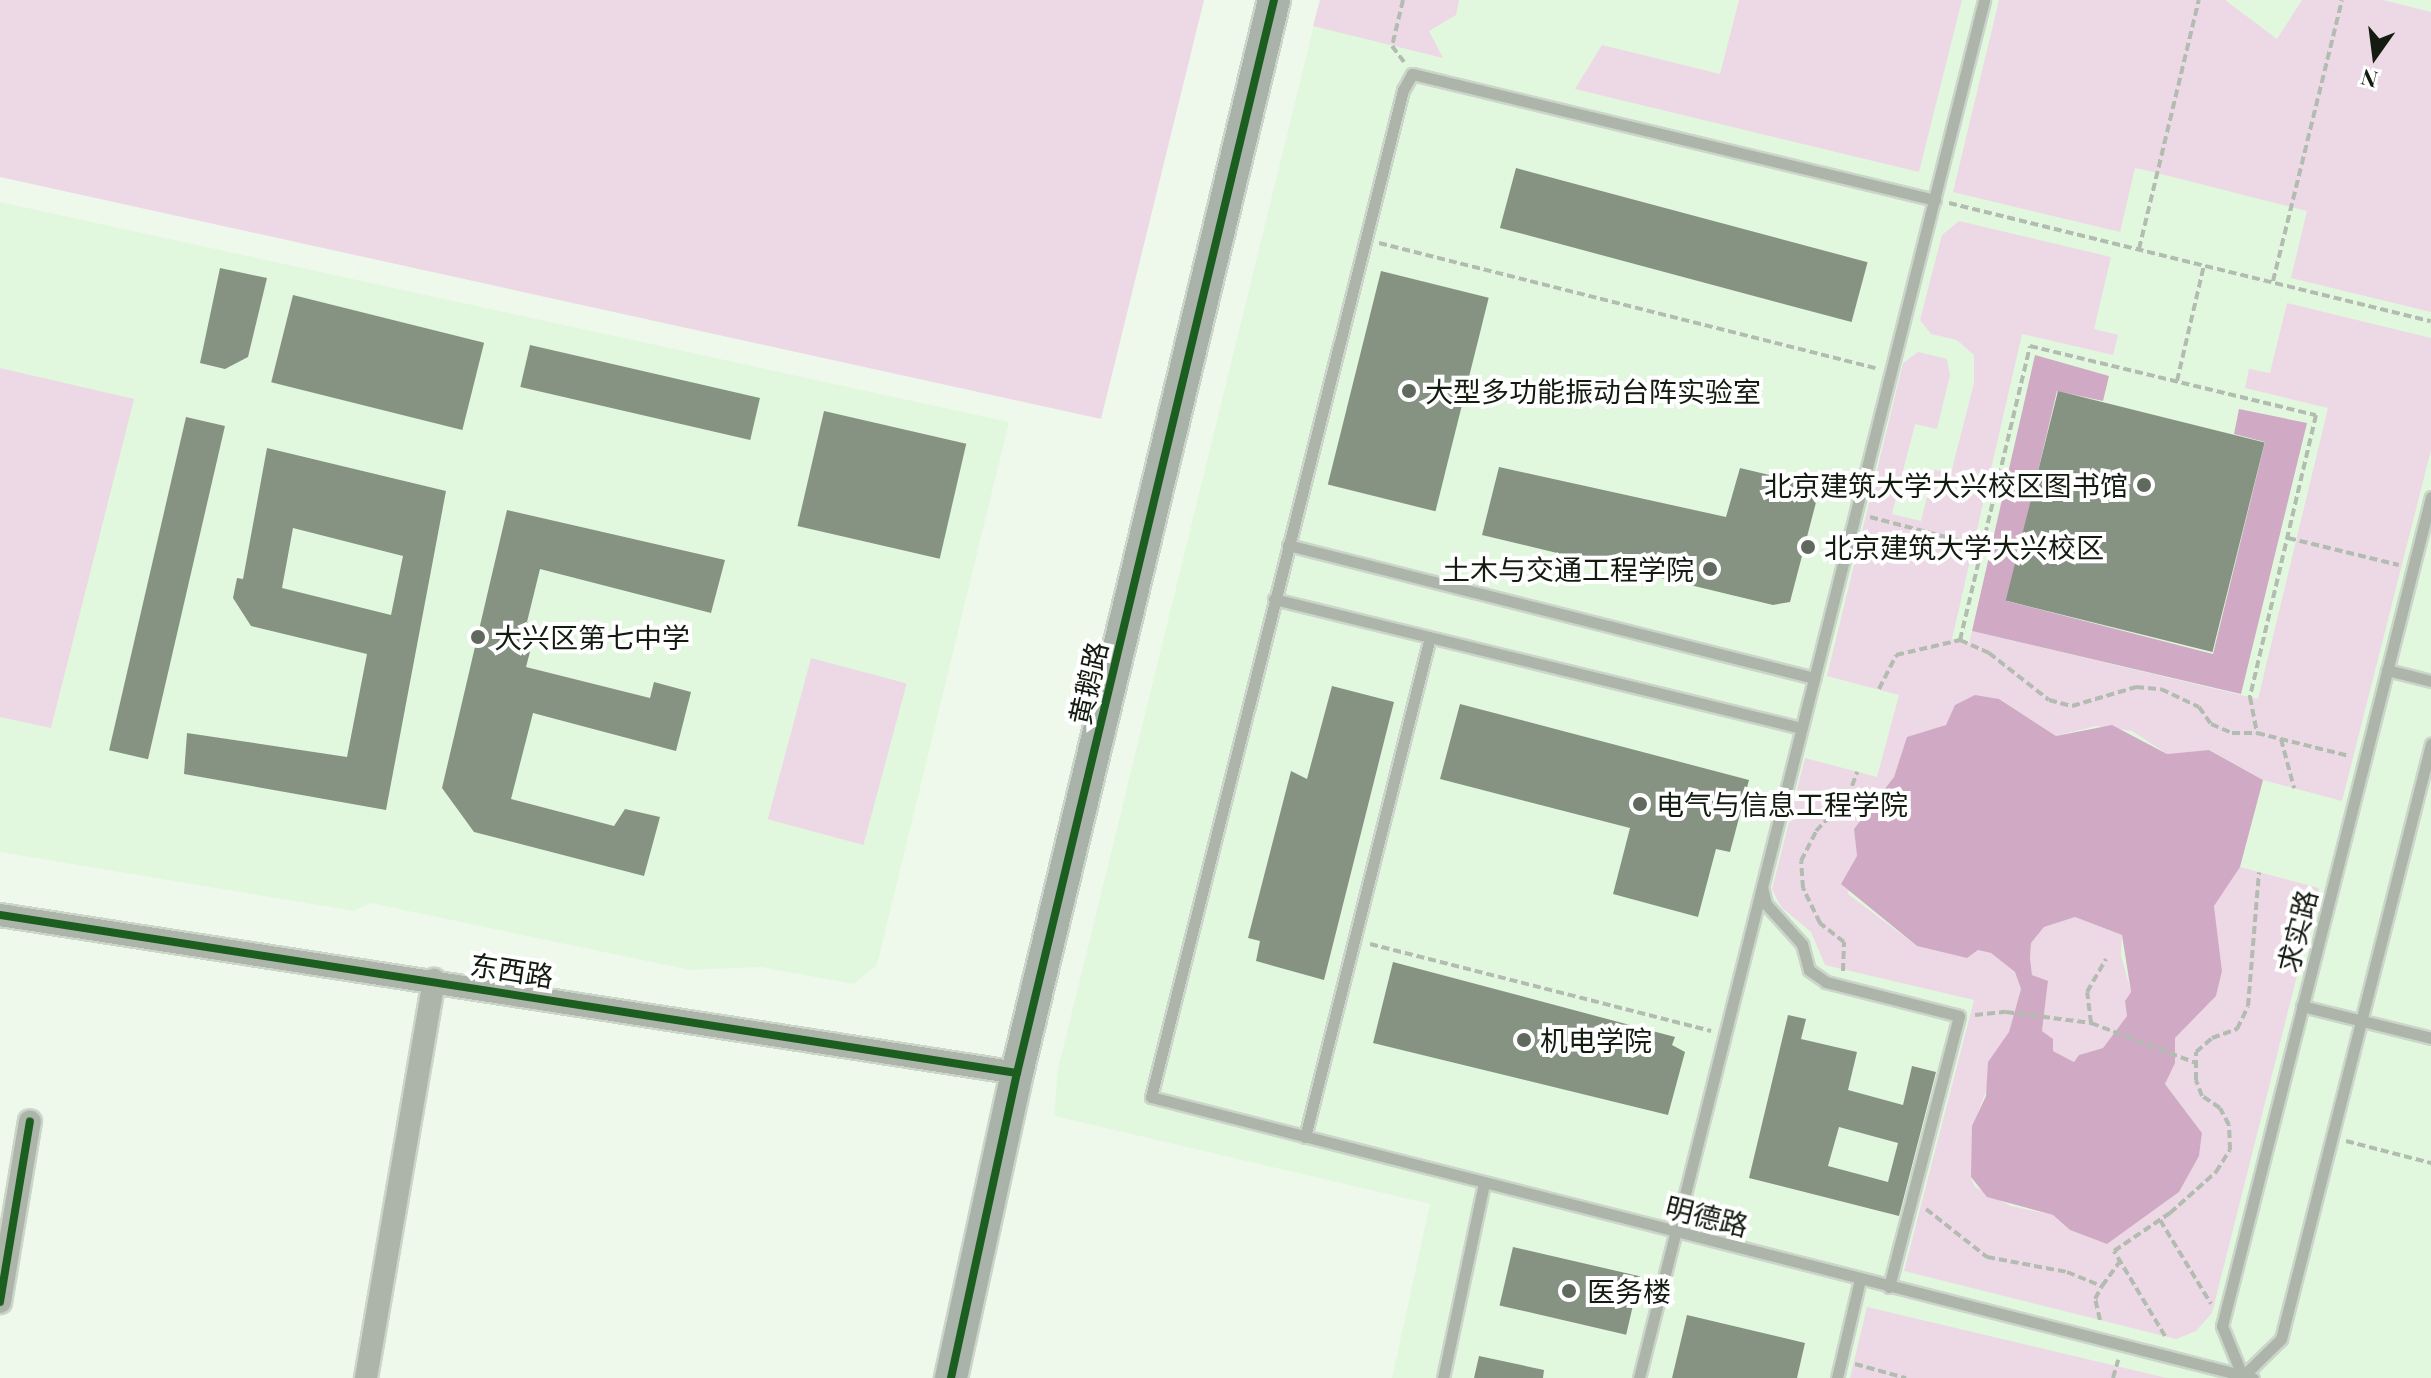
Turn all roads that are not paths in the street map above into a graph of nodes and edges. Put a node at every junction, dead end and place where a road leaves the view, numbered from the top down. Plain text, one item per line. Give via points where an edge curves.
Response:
1 (1274, 0) edge
2 (1984, 0) edge
3 (1935, 200) junction
4 (2431, 497) edge
5 (1288, 545) junction
6 (1274, 599) junction
7 (1430, 637) junction
8 (2387, 670) junction
9 (1814, 678) junction
10 (2431, 681) edge
11 (1801, 728) junction
12 (2431, 744) edge
13 (1762, 885) junction
14 (0, 915) edge
15 (434, 980) junction
16 (2302, 1006) junction
17 (2361, 1021) junction
18 (2431, 1038) edge
19 (1017, 1073) junction
20 (30, 1121) dead end
21 (1305, 1137) junction
22 (1484, 1184) junction
23 (8, 1211) edge
24 (1675, 1232) junction
25 (1860, 1279) junction
26 (1889, 1287) junction
27 (0, 1302) edge
28 (2245, 1377) edge
29 (366, 1378) edge
30 (951, 1378) edge
31 (1443, 1378) edge
32 (1639, 1378) edge
33 (1837, 1378) edge

1 - 19 street, 黄鹅路
2 - 3 lane
3 - 5 lane via 1412,74 1403,90
3 - 9 lane
4 - 8 lane, 求实路
5 - 6 lane
5 - 9 lane
6 - 7 lane
6 - 21 lane, 明德路 via 1151,1097
7 - 11 lane
7 - 21 lane
8 - 10 lane
8 - 16 lane, 求实路
9 - 11 lane
11 - 13 lane
12 - 17 lane
13 - 24 lane
13 - 26 lane via 1766,904 1802,944 1809,970 1841,986 1959,1016
14 - 15 street, 东西路
15 - 19 street, 东西路
15 - 29 street
16 - 17 lane
16 - 28 lane, 求实路 via 2222,1326
17 - 18 lane
17 - 28 lane via 2281,1339
19 - 30 street, 黄鹅路
20 - 23 street
21 - 22 lane, 明德路
22 - 24 lane, 明德路
22 - 31 lane
23 - 27 street
24 - 25 lane, 明德路
24 - 32 lane
25 - 26 lane, 明德路
25 - 33 lane
26 - 28 lane, 明德路

